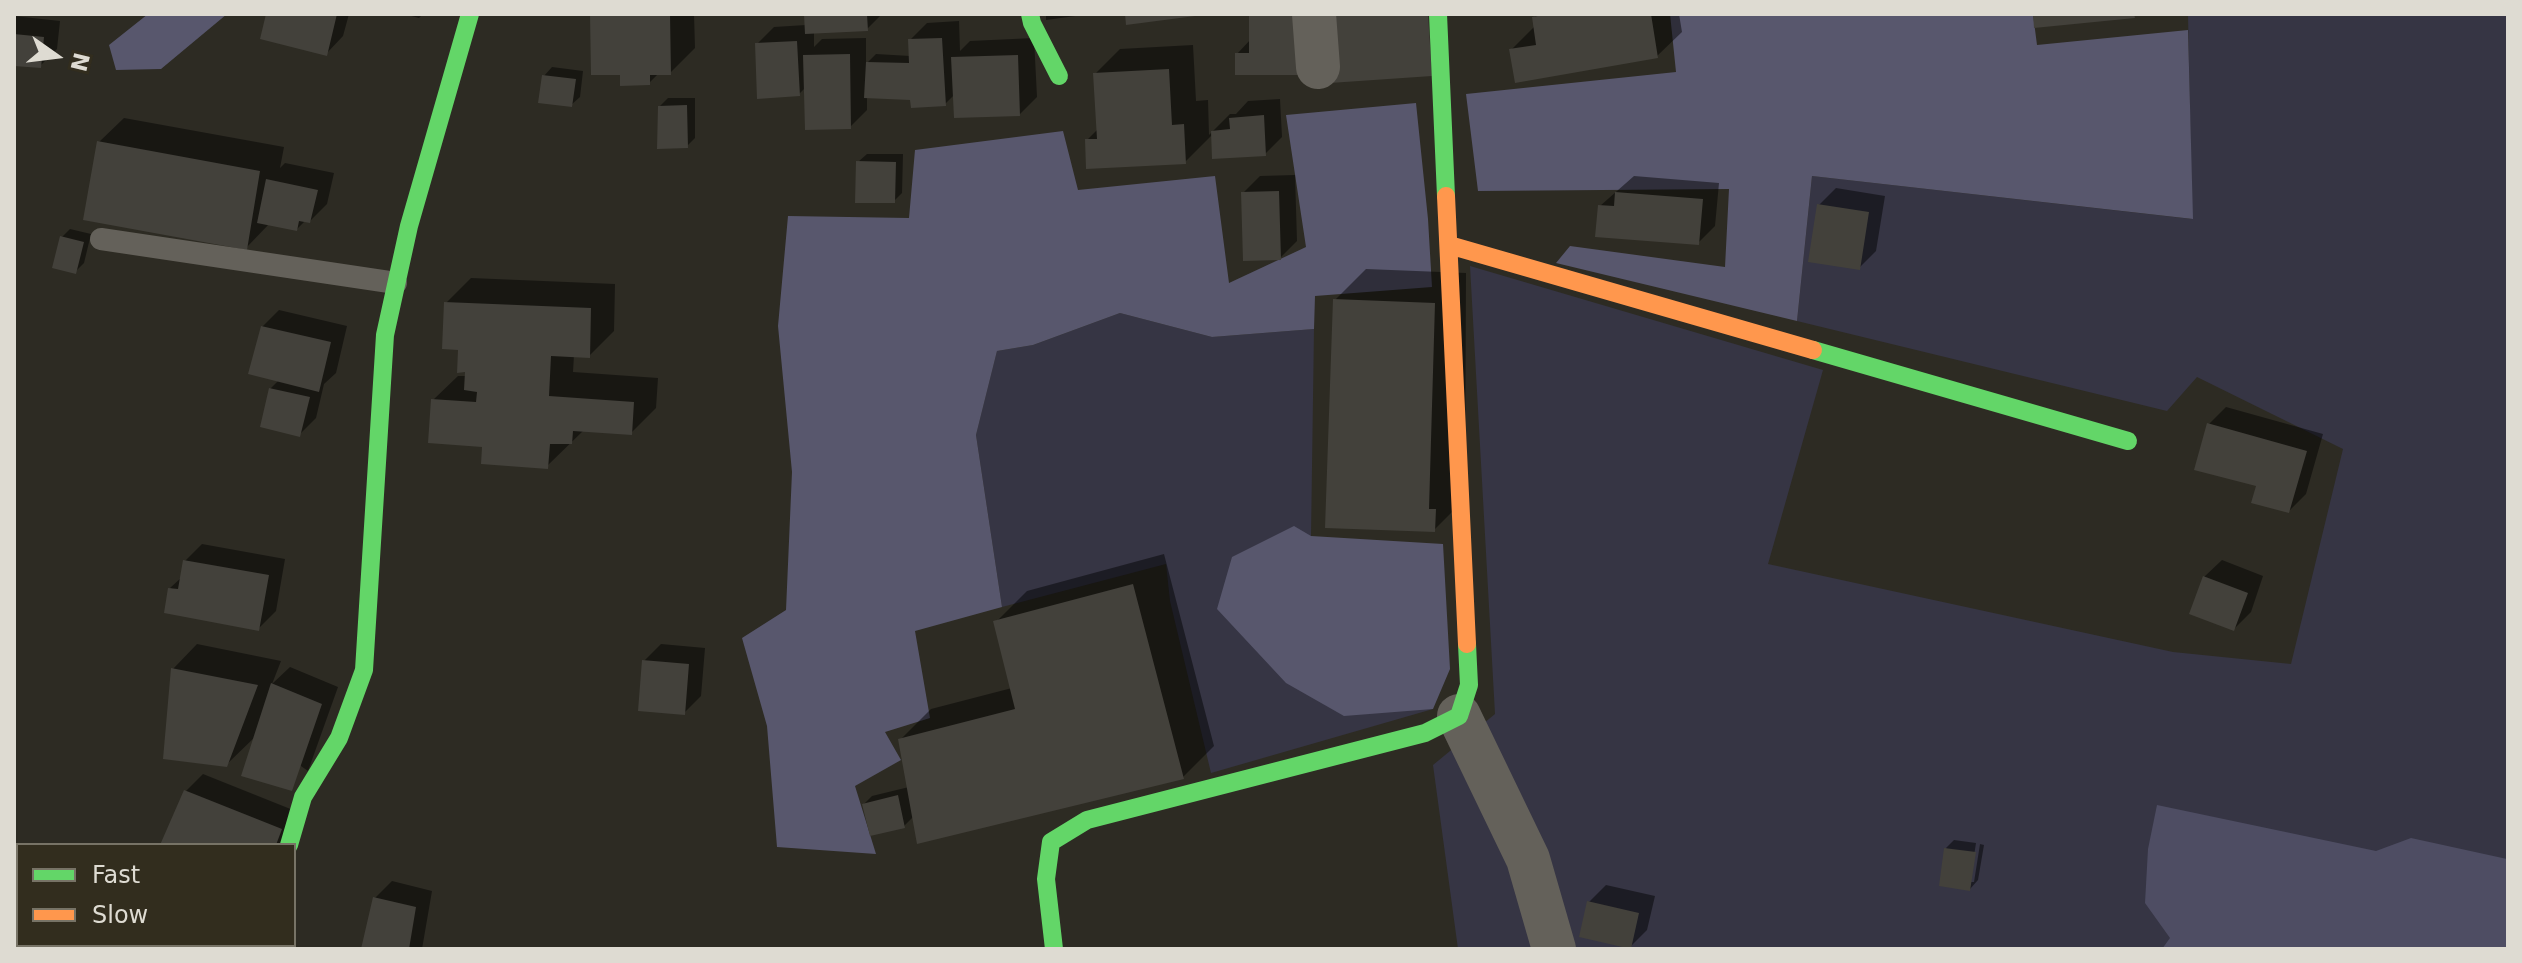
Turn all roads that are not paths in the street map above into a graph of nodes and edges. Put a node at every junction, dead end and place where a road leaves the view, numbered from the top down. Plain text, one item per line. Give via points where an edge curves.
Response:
1 (470, 14) edge
2 (1030, 14) edge
3 (1314, 14) edge
4 (1438, 14) edge
5 (1318, 67) dead end
6 (1059, 76) dead end
7 (101, 239) dead end
8 (1449, 245) junction
9 (396, 283) junction
10 (2128, 441) dead end
11 (1459, 716) junction
12 (290, 843) edge
13 (1054, 949) edge
14 (1554, 949) edge

1 - 9 street
2 - 6 street
3 - 5 street
4 - 8 street
7 - 9 lane
8 - 10 street
8 - 11 street via 1469,685
9 - 12 street via 385,335 364,670 339,738 303,797
11 - 13 street via 1425,733 1087,820 1051,842 1046,879
11 - 14 street via 1528,859

